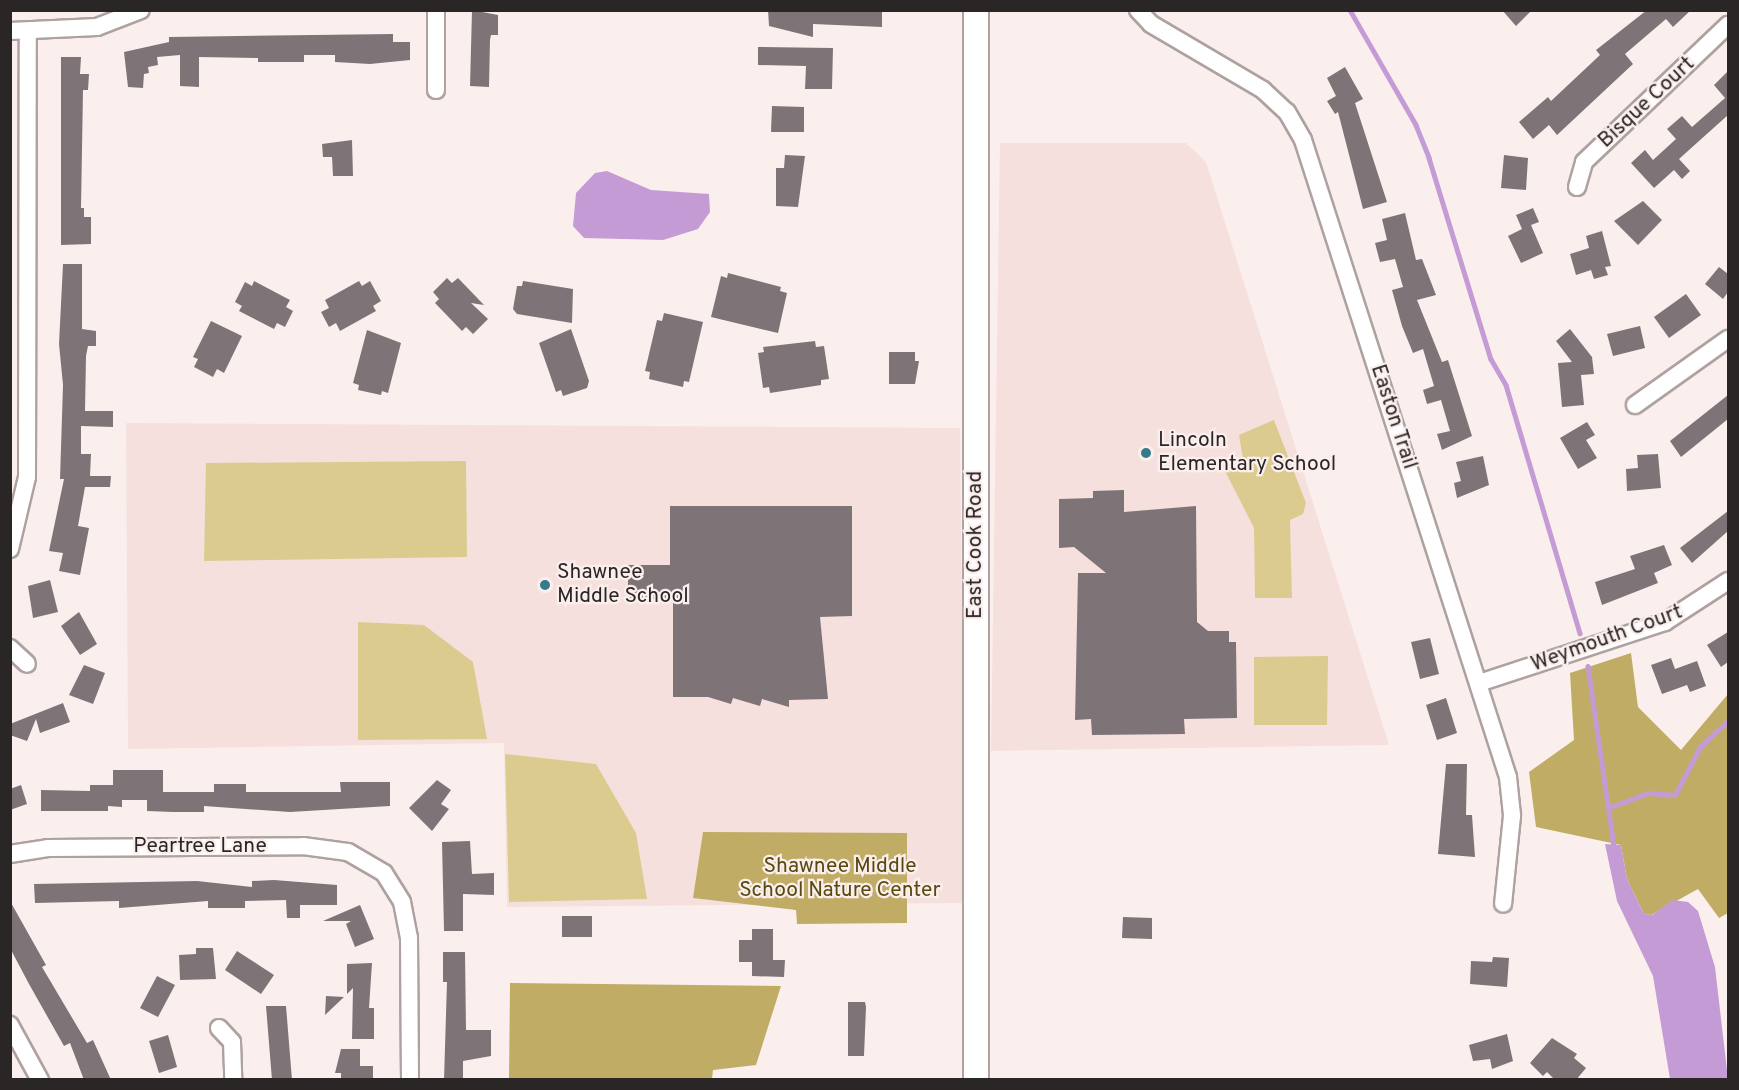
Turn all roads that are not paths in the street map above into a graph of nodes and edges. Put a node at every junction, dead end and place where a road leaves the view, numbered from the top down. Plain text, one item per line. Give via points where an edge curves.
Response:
1 (141, 10) edge
2 (436, 10) edge
3 (976, 10) edge
4 (1138, 10) edge
5 (1728, 25) edge
6 (10, 31) edge
7 (28, 31) junction
8 (436, 90) dead end
9 (1577, 187) dead end
10 (1728, 339) edge
11 (1635, 405) dead end
12 (10, 549) edge
13 (1728, 581) edge
14 (10, 648) edge
15 (27, 664) dead end
16 (1479, 683) junction
17 (10, 854) edge
18 (1503, 904) dead end
19 (10, 1025) edge
20 (219, 1028) dead end
21 (40, 1080) edge
22 (233, 1080) edge
23 (410, 1080) edge
24 (976, 1080) edge

1 - 7 street via 97,27
2 - 8 street
3 - 24 main road, East Cook Road
4 - 16 street, Easton Trail via 1151,24 1263,90 1287,112 1303,140
5 - 9 street, Bisque Court via 1584,162
6 - 7 street
7 - 12 street via 27,477
10 - 11 street
13 - 16 street, Weymouth Court via 1665,622
14 - 15 street
16 - 18 street, Easton Trail via 1512,796
17 - 23 street, Peartree Lane via 48,848 303,846 348,852 384,873 402,902 409,938
19 - 21 street
20 - 22 street via 232,1042

